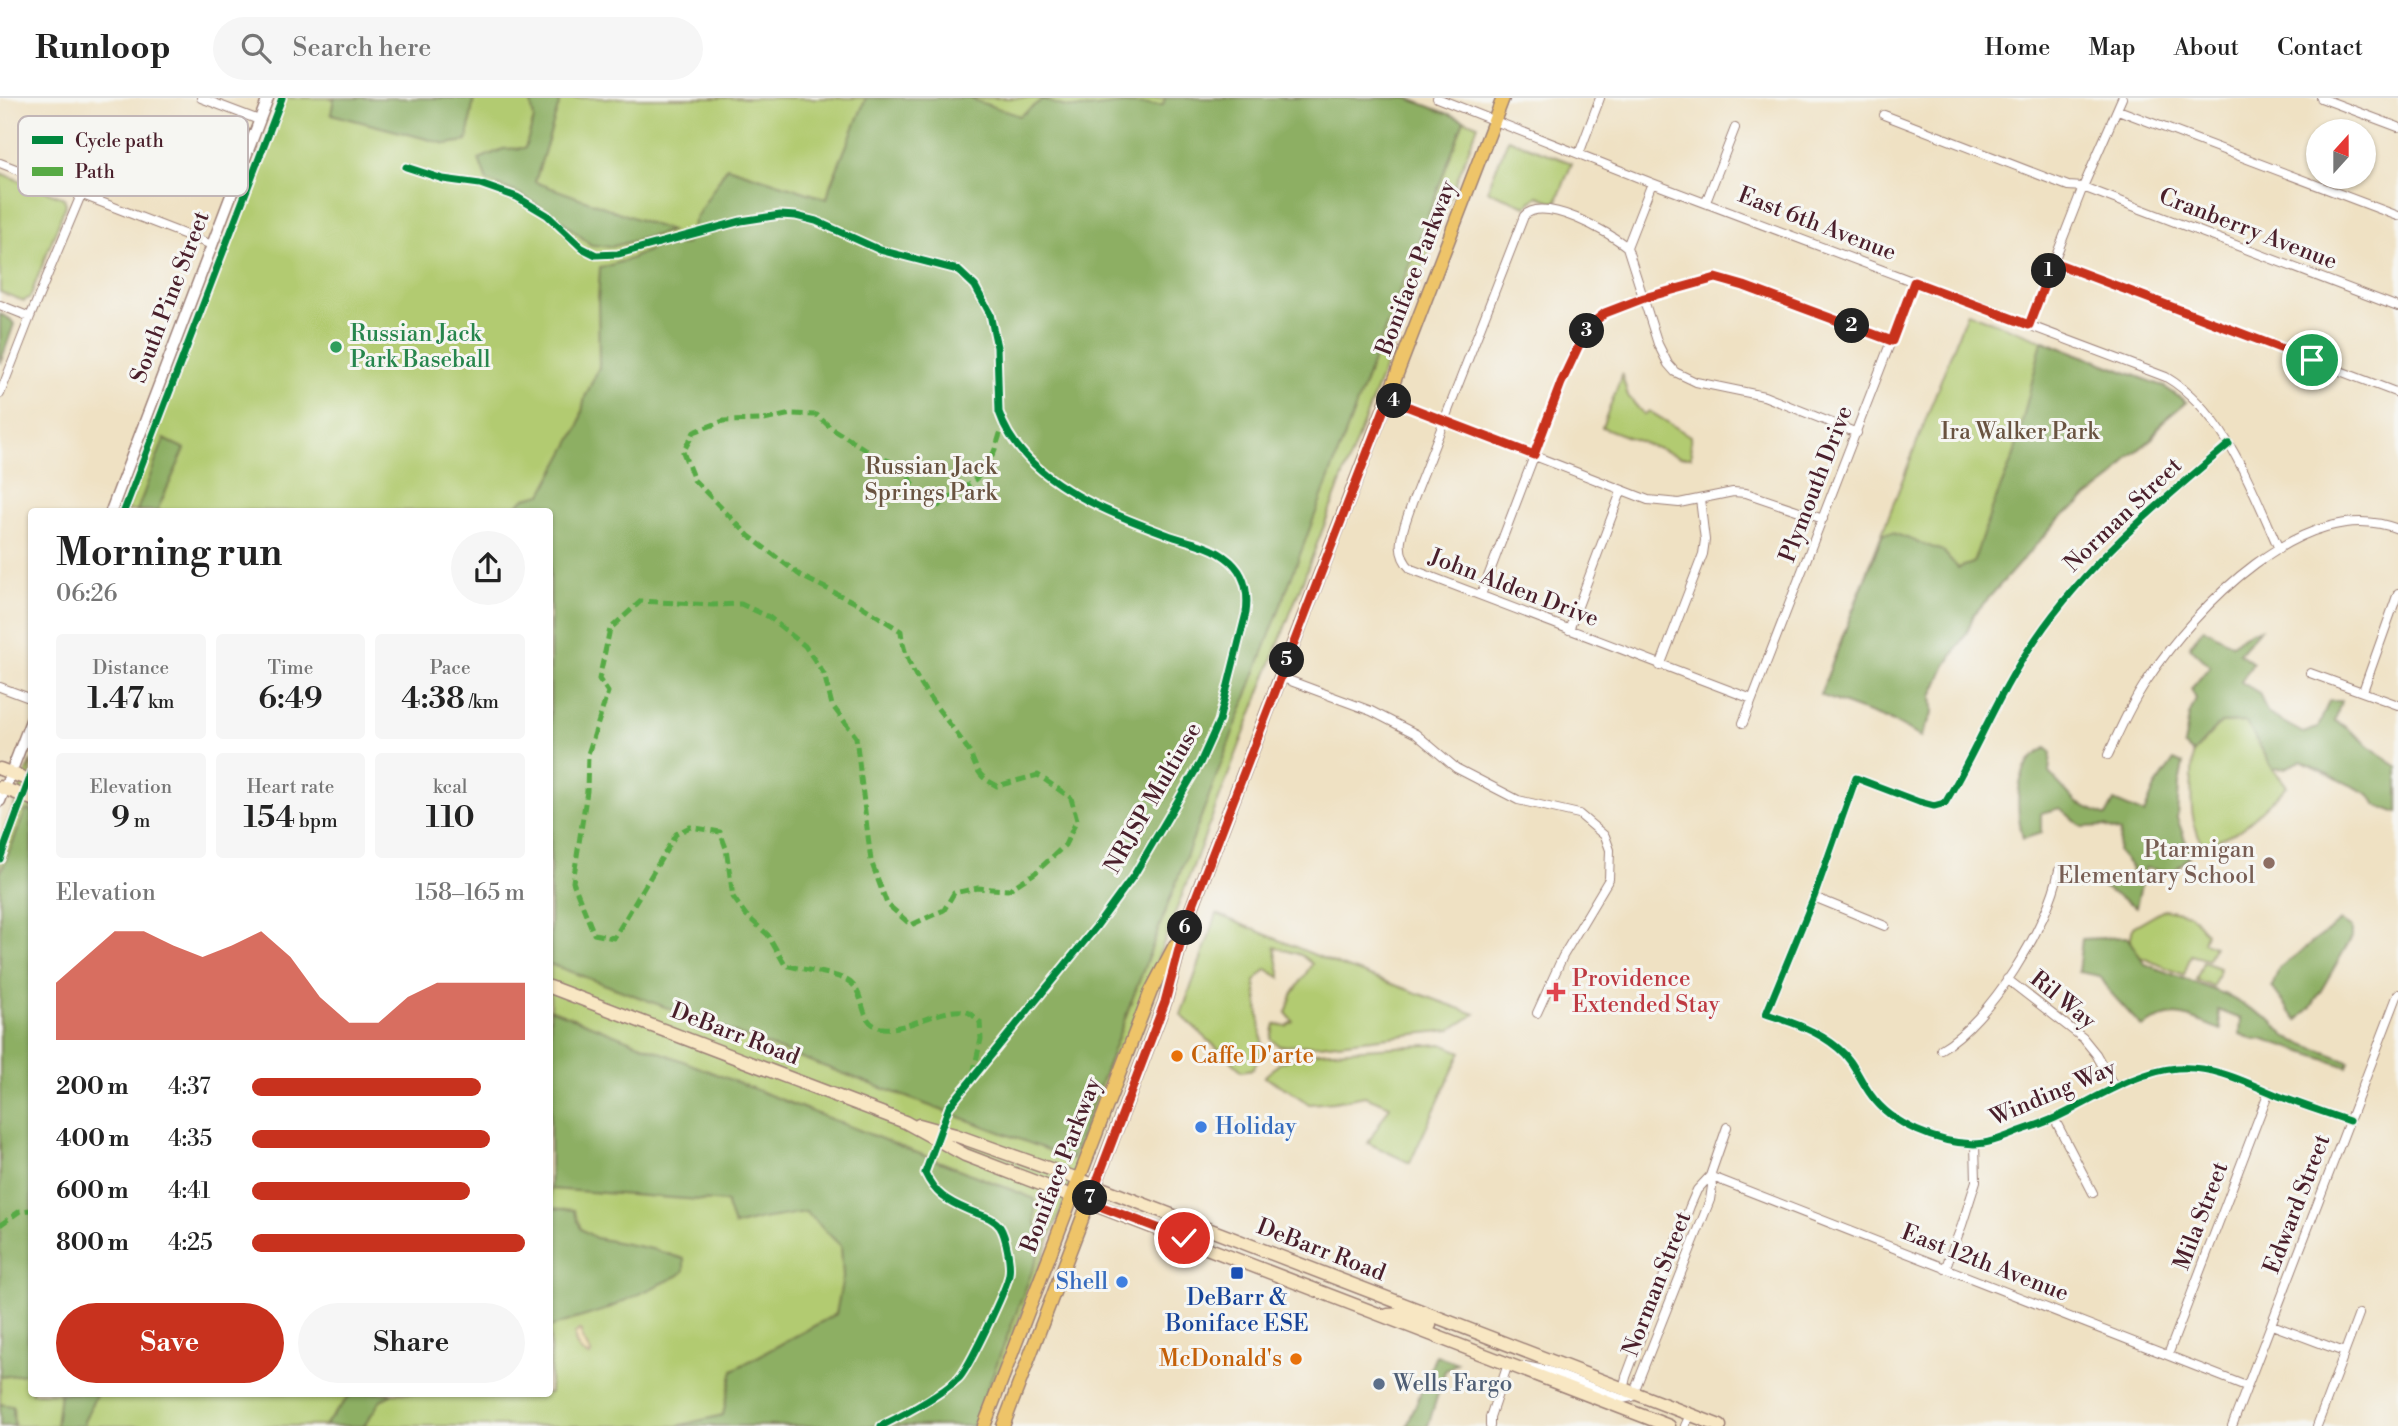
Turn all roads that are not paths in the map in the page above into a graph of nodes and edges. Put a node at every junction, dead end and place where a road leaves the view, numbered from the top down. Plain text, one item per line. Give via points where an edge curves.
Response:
1 (201, 98) edge
2 (268, 98) edge
3 (1437, 98) edge
4 (1503, 98) edge
5 (1600, 98) edge
6 (2122, 98) edge
7 (2321, 98) edge
8 (2118, 110) junction
9 (1884, 115) dead end
10 (259, 120) junction
11 (1494, 121) junction
12 (2398, 127) edge
13 (1735, 128) dead end
14 (248, 149) edge
15 (1579, 154) junction
16 (0, 163) edge
17 (18, 170) edge
18 (1652, 183) junction
19 (2083, 187) junction
20 (81, 196) edge
21 (84, 196) edge
22 (230, 196) edge
23 (1706, 202) junction
24 (2398, 216) edge
25 (212, 245) junction
26 (1627, 247) junction
27 (2053, 262) junction
28 (1914, 282) junction
29 (1644, 298) junction
30 (0, 304) edge
31 (2398, 307) edge
32 (30, 317) junction
33 (2029, 325) junction
34 (1892, 341) junction
35 (2398, 393) edge
36 (0, 394) edge
37 (1388, 399) junction
38 (1445, 421) junction
39 (1857, 433) junction
40 (2229, 444) junction
41 (1534, 455) junction
42 (1621, 492) junction
43 (1700, 499) junction
44 (112, 508) edge
45 (1823, 519) junction
46 (2398, 529) edge
47 (2279, 550) junction
48 (2398, 593) edge
49 (1481, 595) junction
50 (1569, 630) junction
51 (1660, 666) junction
52 (2309, 673) dead end
53 (1280, 677) junction
54 (0, 687) edge
55 (2363, 691) junction
56 (28, 698) edge
57 (1752, 699) junction
58 (2398, 705) edge
59 (1743, 723) dead end
60 (28, 726) edge
61 (2108, 755) dead end
62 (5, 771) edge
63 (28, 780) edge
64 (2, 792) edge
65 (28, 798) edge
66 (2059, 870) dead end
67 (1814, 897) junction
68 (1186, 923) junction
69 (1885, 926) dead end
70 (2007, 979) junction
71 (553, 988) edge
72 (2398, 997) edge
73 (1536, 1013) dead end
74 (1941, 1049) dead end
75 (2115, 1088) junction
76 (2269, 1091) junction
77 (2054, 1118) junction
78 (2349, 1121) junction
79 (905, 1122) junction
80 (1727, 1128) dead end
81 (1975, 1144) junction
82 (1710, 1176) junction
83 (1078, 1179) junction
84 (1095, 1186) junction
85 (2093, 1194) dead end
86 (1072, 1195) junction
87 (1089, 1202) junction
88 (1945, 1269) junction
89 (2359, 1314) dead end
90 (1383, 1315) junction
91 (2272, 1325) junction
92 (1491, 1337) junction
93 (2344, 1352) junction
94 (2168, 1355) junction
95 (1508, 1364) junction
96 (2246, 1386) junction
97 (1628, 1394) junction
98 (1648, 1418) junction
99 (1688, 1420) edge
100 (984, 1426) edge
101 (1003, 1426) edge
102 (1490, 1426) edge
103 (1669, 1426) edge
104 (1720, 1426) edge
105 (2232, 1426) edge
106 (2317, 1426) edge

1 - 10 street
2 - 10 street, South Pine Street
3 - 11 street, East 6th Avenue
4 - 11 main road, Boniface Parkway
5 - 15 street
6 - 8 street
7 - 12 street
8 - 19 street
8 - 24 street
9 - 19 street, Cranberry Avenue via 2068,186
10 - 14 street, South Pine Street
11 - 15 street, East 6th Avenue
11 - 37 main road, Boniface Parkway
13 - 23 street
15 - 18 street, East 6th Avenue
16 - 17 street
18 - 23 street, East 6th Avenue
18 - 26 street
19 - 27 street
19 - 31 street, Cranberry Avenue
20 - 32 street
21 - 25 street
22 - 25 street, South Pine Street
23 - 28 street, East 6th Avenue
25 - 44 street, South Pine Street
26 - 29 street
26 - 38 street, John Alden Drive via 1582,221 1545,209 1529,211
27 - 33 street
27 - 35 street
28 - 33 street, East 6th Avenue
28 - 34 street, Plymouth Drive
29 - 34 street via 1716,278
29 - 39 street via 1658,344 1675,372 1696,382 1764,396
29 - 41 street via 1605,313 1584,334
30 - 32 street
32 - 36 street
33 - 40 street, East 6th Avenue via 2166,377 2212,417
34 - 39 street, Plymouth Drive
37 - 38 street
37 - 53 main road, Boniface Parkway
38 - 41 street
38 - 49 street, John Alden Drive via 1412,503 1400,552 1411,569
39 - 45 street, Plymouth Drive
40 - 47 street, East 6th Avenue
40 - 67 street, Norman Street via 2132,526 2059,606 2011,677 1945,803 1919,802 1856,778
41 - 42 street
41 - 49 street
42 - 43 street via 1660,502
42 - 50 street
43 - 45 street via 1746,493
43 - 51 street via 1703,554
45 - 57 street, Plymouth Drive
46 - 47 street via 2367,522 2327,526
47 - 61 street via 2240,575 2192,621 2146,681
48 - 55 street
49 - 50 street, John Alden Drive
50 - 51 street, John Alden Drive
51 - 57 street, John Alden Drive
52 - 55 street
53 - 68 main road, Boniface Parkway
53 - 73 street via 1416,734 1456,768 1518,800 1578,814 1605,836 1610,850 1609,879 1563,956
54 - 56 street
55 - 58 street
57 - 59 street, Plymouth Drive
60 - 62 street
62 - 63 main road
62 - 64 street
64 - 65 main road
66 - 70 street via 2038,932
67 - 69 street
67 - 81 street, Winding Way via 1766,1014 1799,1025 1839,1048 1871,1095 1902,1122 1925,1133
68 - 83 main road, Boniface Parkway via 1151,991
68 - 84 main road, Boniface Parkway via 1165,1002
70 - 74 street via 1974,1023
70 - 75 street, Ril Way via 2083,1038
71 - 79 main road, DeBarr Road
72 - 78 street, Edward Street
75 - 76 street, Winding Way via 2155,1073 2188,1068
75 - 77 street, Winding Way
76 - 78 street, Winding Way
76 - 94 street, Mila Street
77 - 81 street, Winding Way
77 - 85 street
78 - 91 street, Edward Street
79 - 83 main road, DeBarr Road via 944,1131
79 - 86 main road, DeBarr Road via 965,1155
80 - 82 street, Norman Street
81 - 88 street via 1976,1181
82 - 88 street, East 12th Avenue
82 - 97 street, Norman Street via 1690,1206
82 - 97 street, Norman Street via 1710,1200
83 - 84 main road, DeBarr Road
83 - 86 main road, Boniface Parkway
84 - 87 main road, Boniface Parkway
84 - 92 main road, DeBarr Road
86 - 87 main road, DeBarr Road
86 - 100 main road, Boniface Parkway
87 - 90 main road, DeBarr Road
87 - 101 main road, Boniface Parkway
88 - 94 street, East 12th Avenue
89 - 93 street
90 - 92 main road via 1402,1314 1466,1339
90 - 95 main road, DeBarr Road
91 - 93 street
91 - 96 street, Edward Street
92 - 97 main road, DeBarr Road
93 - 106 street
94 - 96 street, East 12th Avenue
95 - 97 street
95 - 98 main road, DeBarr Road
95 - 102 street
96 - 105 street, Edward Street
97 - 98 street
97 - 99 main road, DeBarr Road
98 - 103 main road, DeBarr Road
99 - 104 main road, DeBarr Road

